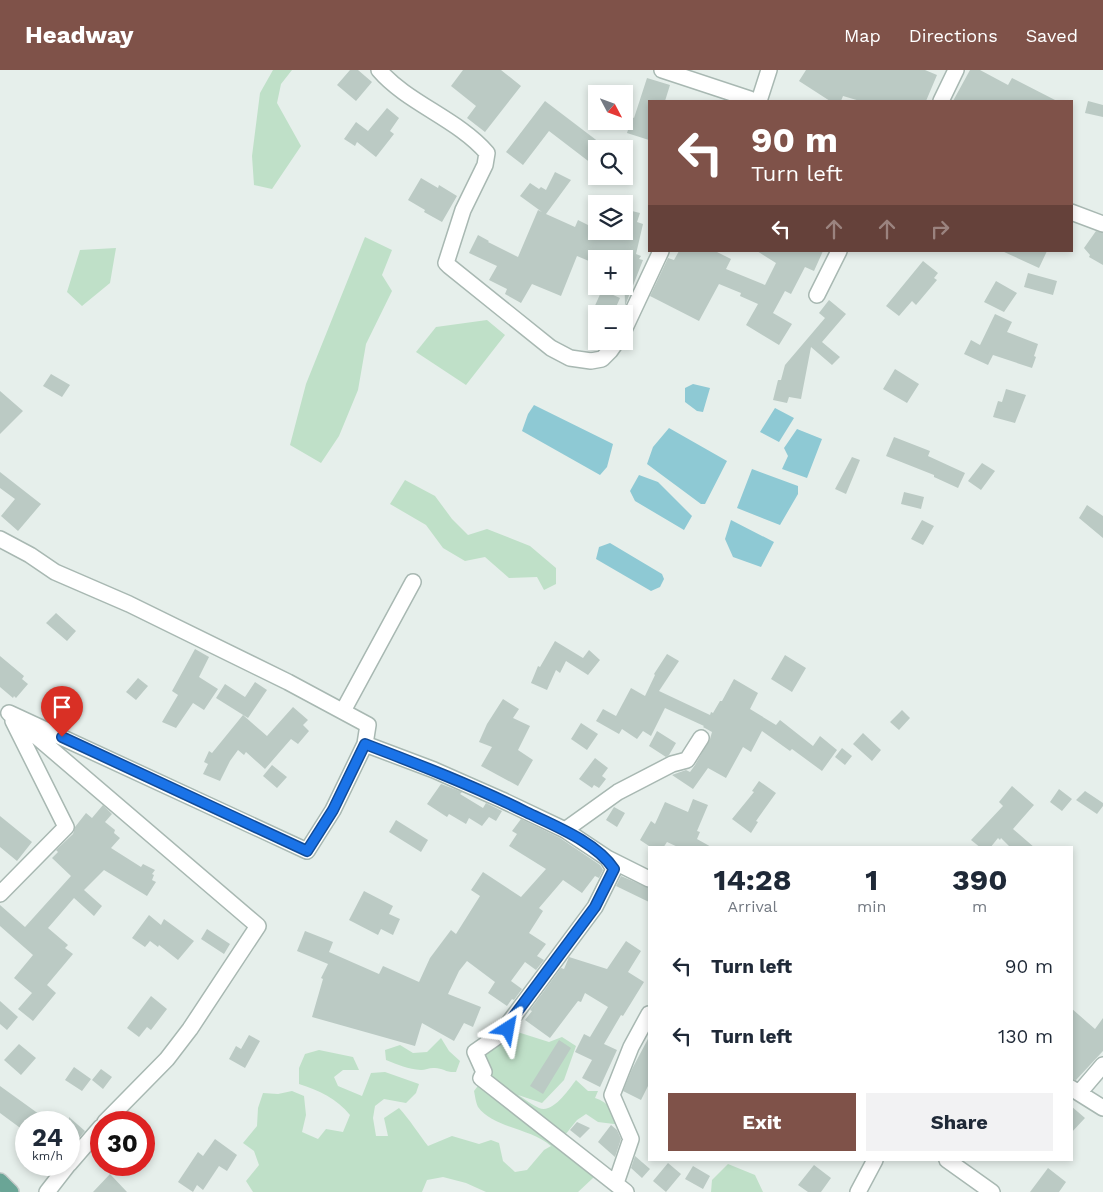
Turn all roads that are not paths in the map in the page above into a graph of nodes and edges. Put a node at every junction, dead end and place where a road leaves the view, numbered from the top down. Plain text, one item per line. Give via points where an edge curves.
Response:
1 (378, 70) edge
2 (662, 70) edge
3 (769, 70) edge
4 (956, 70) edge
5 (751, 100) edge
6 (754, 100) edge
7 (941, 100) edge
8 (1073, 213) edge
9 (1103, 224) edge
10 (661, 252) edge
11 (838, 252) edge
12 (817, 295) dead end
13 (633, 311) edge
14 (611, 350) edge
15 (0, 539) edge
16 (412, 582) dead end
17 (343, 711) junction
18 (9, 713) junction
19 (701, 738) dead end
20 (365, 744) junction
21 (565, 830) junction
22 (607, 858) junction
23 (648, 878) edge
24 (0, 894) edge
25 (648, 1016) edge
26 (1103, 1065) edge
27 (1075, 1091) edge
28 (1103, 1108) edge
29 (116, 1111) edge
30 (90, 1140) edge
31 (80, 1151) edge
32 (874, 1161) edge
33 (948, 1161) edge
34 (59, 1176) edge
35 (0, 1181) edge
36 (621, 1188) edge
37 (12, 1192) edge
38 (47, 1192) edge
39 (858, 1192) edge
40 (992, 1192) edge

1 - 14 street via 487,153 485,165 463,210 446,263 551,348 570,358 591,361 602,358
2 - 5 street
3 - 6 street
4 - 7 street
8 - 9 street
10 - 13 street
11 - 12 street
15 - 17 street via 30,554 55,572 129,604
16 - 17 street
17 - 20 street via 368,725
18 - 20 street via 307,851 333,810
18 - 24 street via 66,827
18 - 29 street via 258,926 167,1059
19 - 21 street via 687,760 672,764 618,792
20 - 21 street via 443,774
21 - 22 street
22 - 23 street
22 - 36 street via 614,869 595,907 508,1024 508,1029 475,1052 484,1072 481,1078
25 - 36 street via 630,1048 612,1095 631,1139
26 - 27 street
27 - 28 street
30 - 31 street
32 - 39 street
33 - 40 street
34 - 38 street
35 - 37 main road

